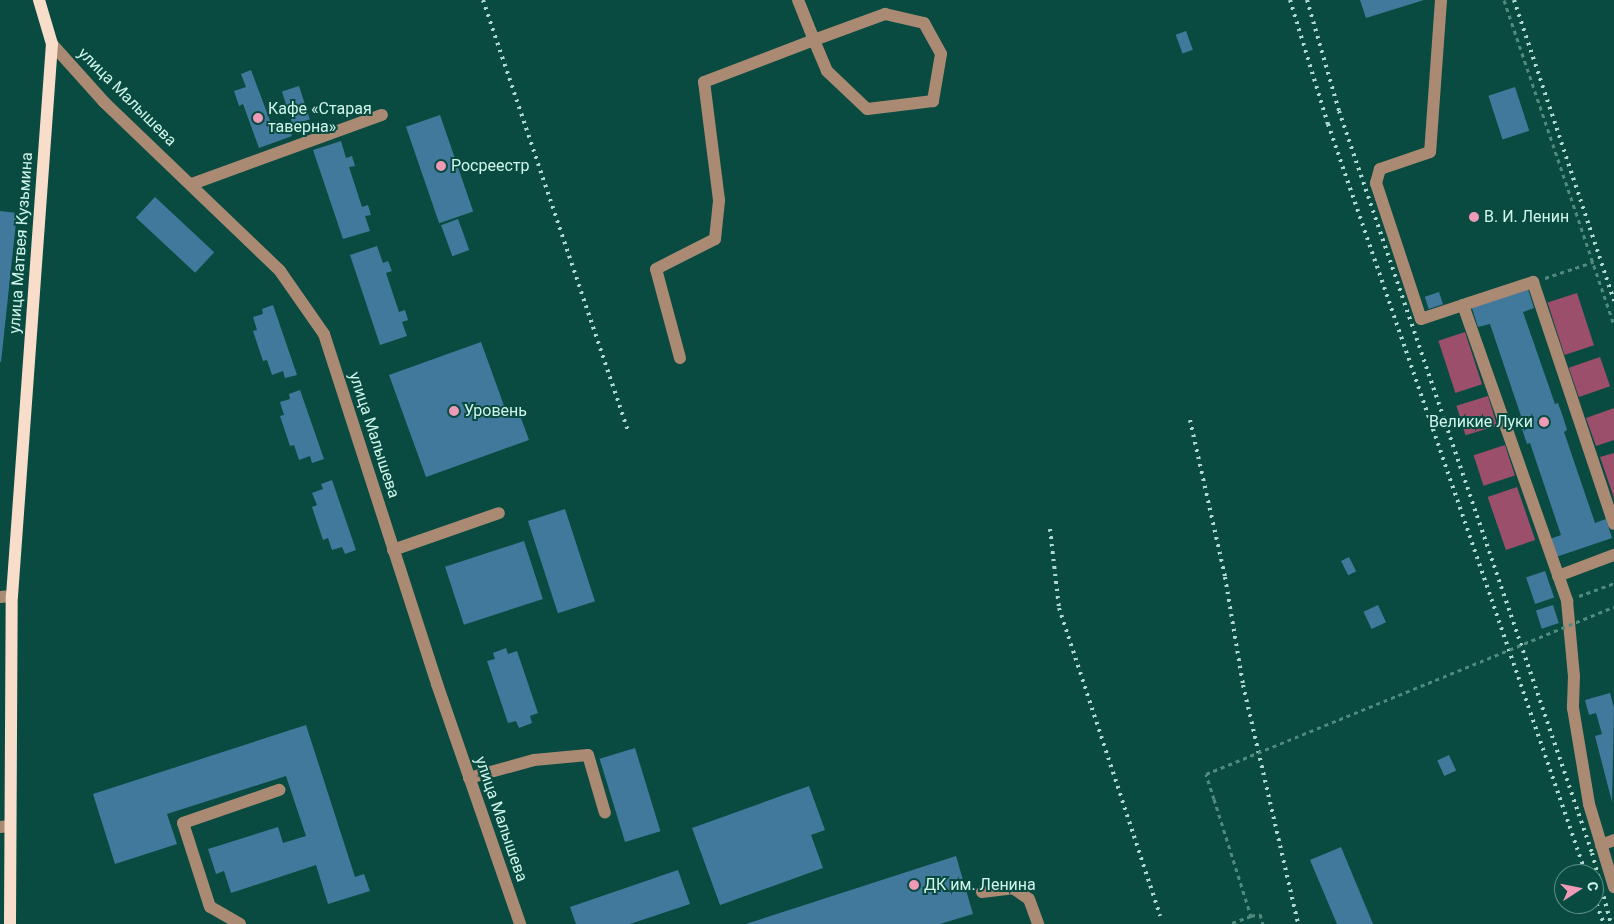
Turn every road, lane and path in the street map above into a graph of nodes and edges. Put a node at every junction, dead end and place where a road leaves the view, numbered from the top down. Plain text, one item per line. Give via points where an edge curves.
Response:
1 (39, 0) edge
2 (798, 0) edge
3 (1441, 0) edge
4 (1504, 0) edge
5 (814, 40) junction
6 (52, 44) junction
7 (382, 115) dead end
8 (192, 184) junction
9 (1593, 262) junction
10 (1532, 282) junction
11 (1463, 305) junction
12 (1614, 325) edge
13 (680, 358) dead end
14 (499, 513) dead end
15 (1614, 524) edge
16 (393, 550) junction
17 (1614, 555) edge
18 (1558, 576) junction
19 (1614, 583) edge
20 (6, 596) edge
21 (1567, 601) junction
22 (1614, 607) edge
23 (469, 778) junction
24 (279, 790) dead end
25 (605, 813) dead end
26 (5, 826) edge
27 (1614, 840) edge
28 (1601, 845) junction
29 (1614, 887) edge
30 (982, 892) dead end
31 (1252, 916) junction
32 (10, 924) edge
33 (240, 924) edge
34 (520, 924) edge
35 (1038, 924) edge
36 (1229, 924) edge
37 (1263, 924) edge

1 - 6 main road
2 - 5 street
3 - 11 street via 1430,152 1380,169 1376,184 1421,319
4 - 9 path
5 - 5 street via 827,71 868,109 933,101 941,54 924,23 884,14
5 - 13 street via 704,82 719,200 715,239 656,269
6 - 8 street, улица Малышева via 104,102
6 - 20 main road, улица Матвея Кузьмина
7 - 8 street
8 - 16 street, улица Малышева via 280,270 324,334
9 - 10 path
9 - 12 path
10 - 11 street
10 - 15 street
11 - 18 street
14 - 16 street
16 - 23 street, улица Малышева
17 - 18 street
18 - 21 street
19 - 21 path
20 - 26 main road, улица Матвея Кузьмина
21 - 28 street via 1574,676 1573,708 1589,804
22 - 31 path, bridge via 1206,774
23 - 25 street via 534,760 588,755
23 - 34 street, улица Малышева
24 - 33 street via 183,823 210,907
26 - 32 main road, улица Матвея Кузьмина
27 - 28 street
28 - 29 street
30 - 35 street via 1013,888 1029,899
31 - 36 path
31 - 37 path via 1260,914

